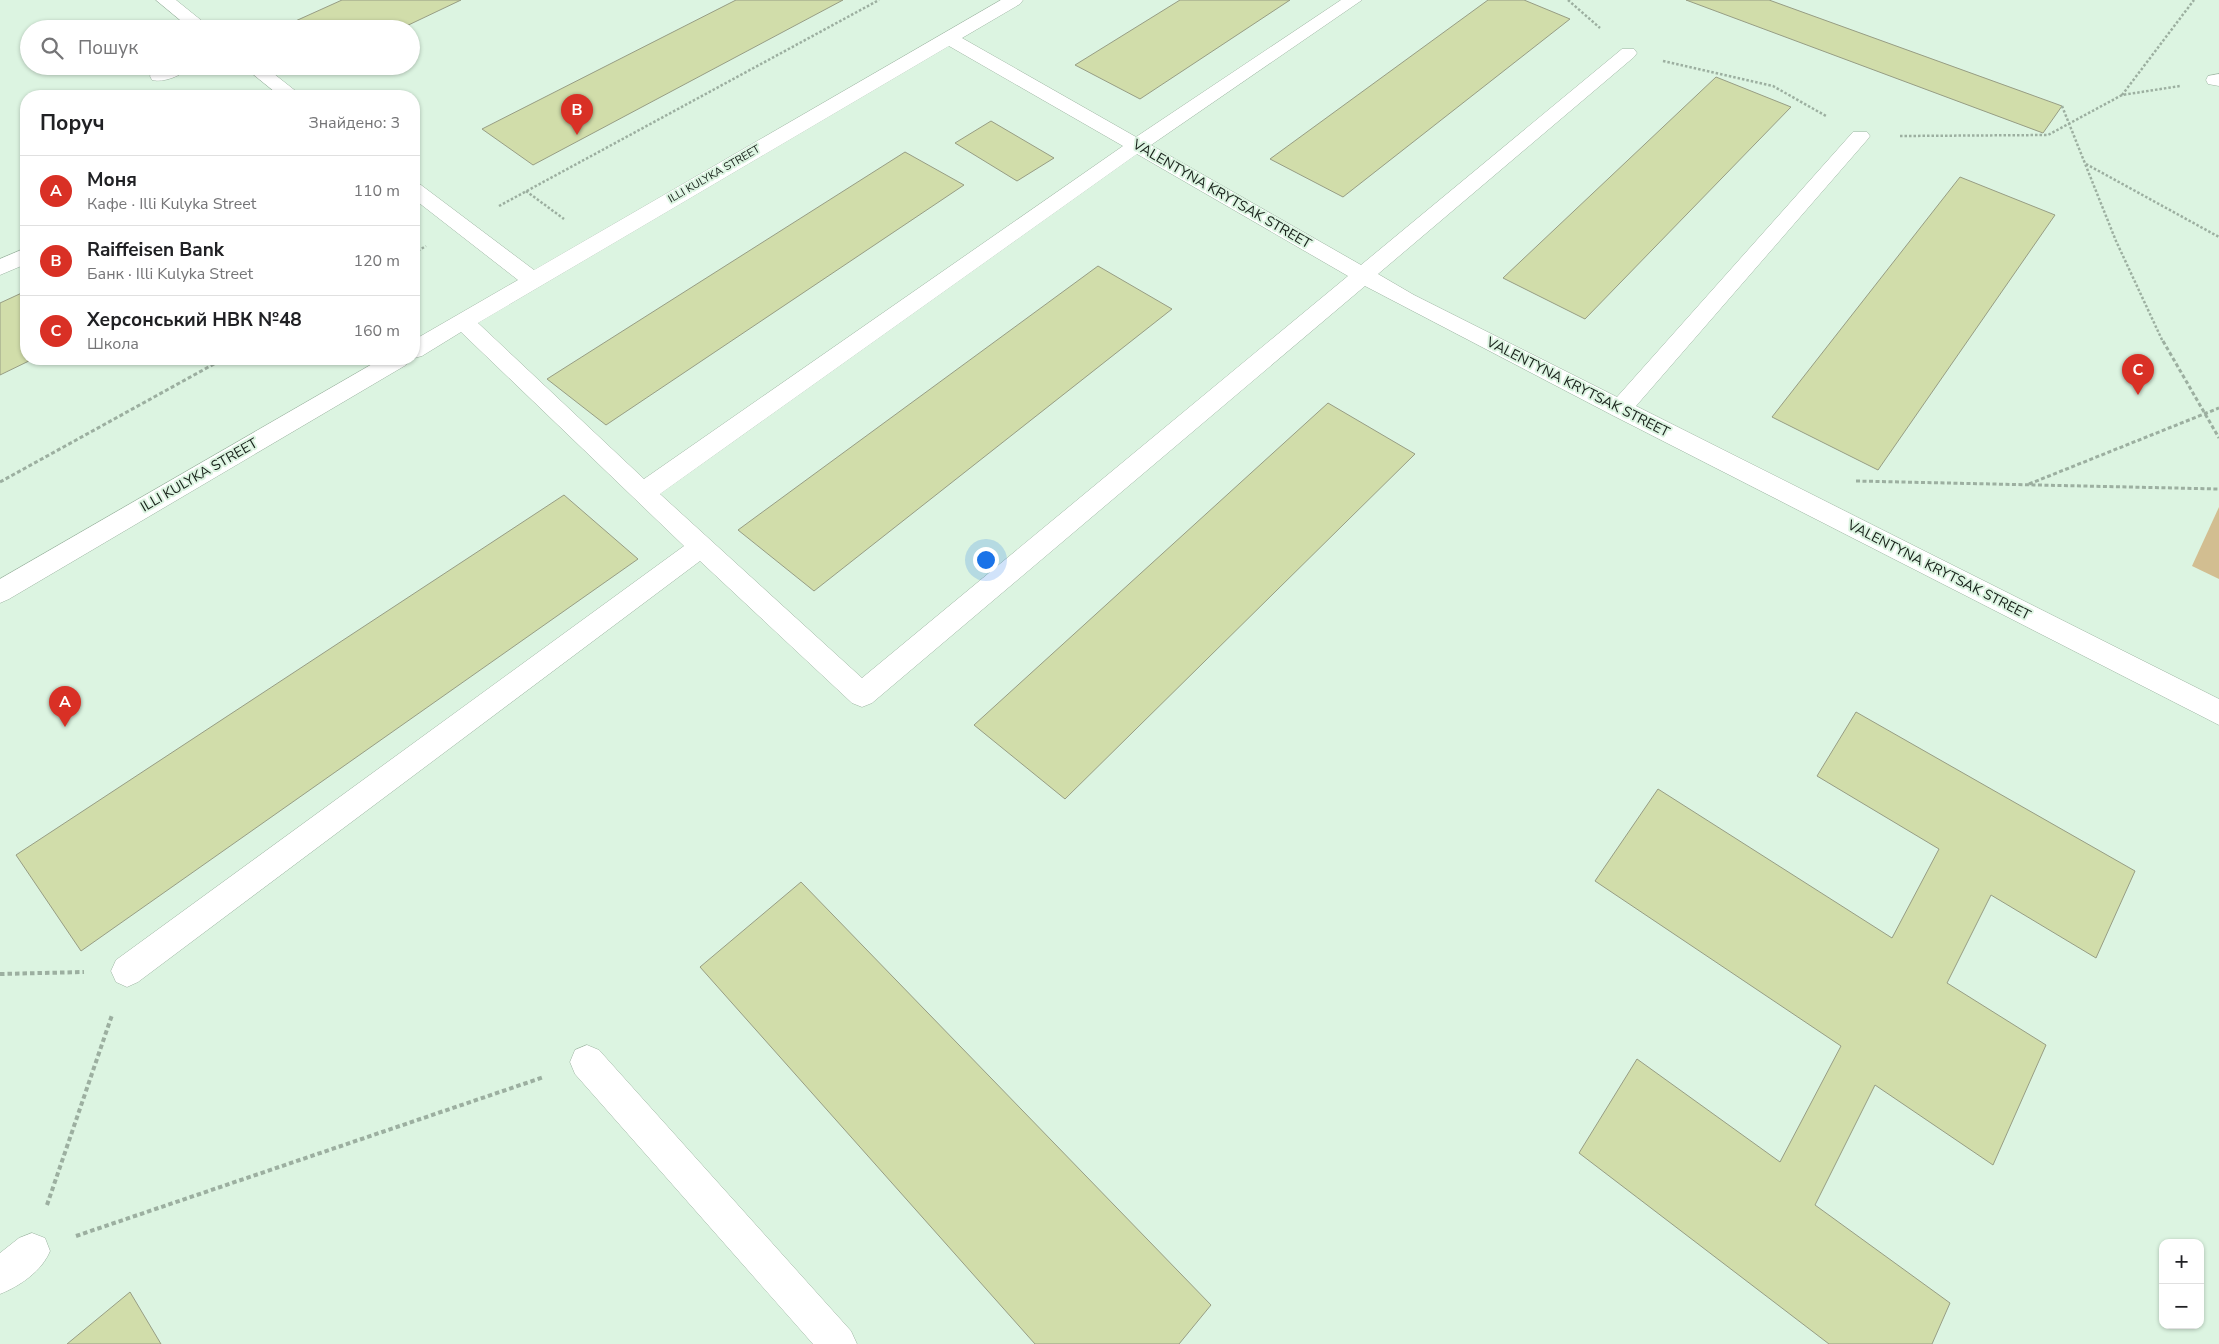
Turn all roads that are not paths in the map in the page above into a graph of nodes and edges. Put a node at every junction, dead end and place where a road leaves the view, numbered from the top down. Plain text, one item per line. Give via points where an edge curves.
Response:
1 (166, 0) edge
2 (1014, 0) edge
3 (1353, 0) edge
4 (192, 20) edge
5 (949, 38) junction
6 (1628, 53) road end
7 (264, 75) edge
8 (284, 90) edge
9 (1860, 136) road end
10 (1136, 146) junction
11 (420, 194) edge
12 (20, 258) edge
13 (0, 268) edge
14 (1363, 276) junction
15 (533, 280) junction
16 (463, 321) junction
17 (420, 346) edge
18 (388, 365) edge
19 (1620, 409) junction
20 (643, 494) junction
21 (701, 547) junction
22 (0, 592) edge
23 (2219, 713) edge
24 (127, 971) road end
25 (587, 1062) road end
26 (32, 1251) road end
27 (0, 1276) edge
28 (838, 1344) edge

1 - 4 street
2 - 5 street, ILLI KULYKA STREET
3 - 10 street
5 - 10 street, VALENTYNA KRYTSAK STREET
5 - 15 street, ILLI KULYKA STREET
6 - 14 street
7 - 8 street
9 - 19 street
10 - 14 street, VALENTYNA KRYTSAK STREET
10 - 20 street
11 - 15 street
12 - 13 street
14 - 19 street, VALENTYNA KRYTSAK STREET
14 - 21 street via 862,695
15 - 16 street, ILLI KULYKA STREET
16 - 17 street, ILLI KULYKA STREET
16 - 20 street
18 - 22 street, ILLI KULYKA STREET
19 - 23 street, VALENTYNA KRYTSAK STREET
20 - 21 street
21 - 24 street
25 - 28 street
26 - 27 street

